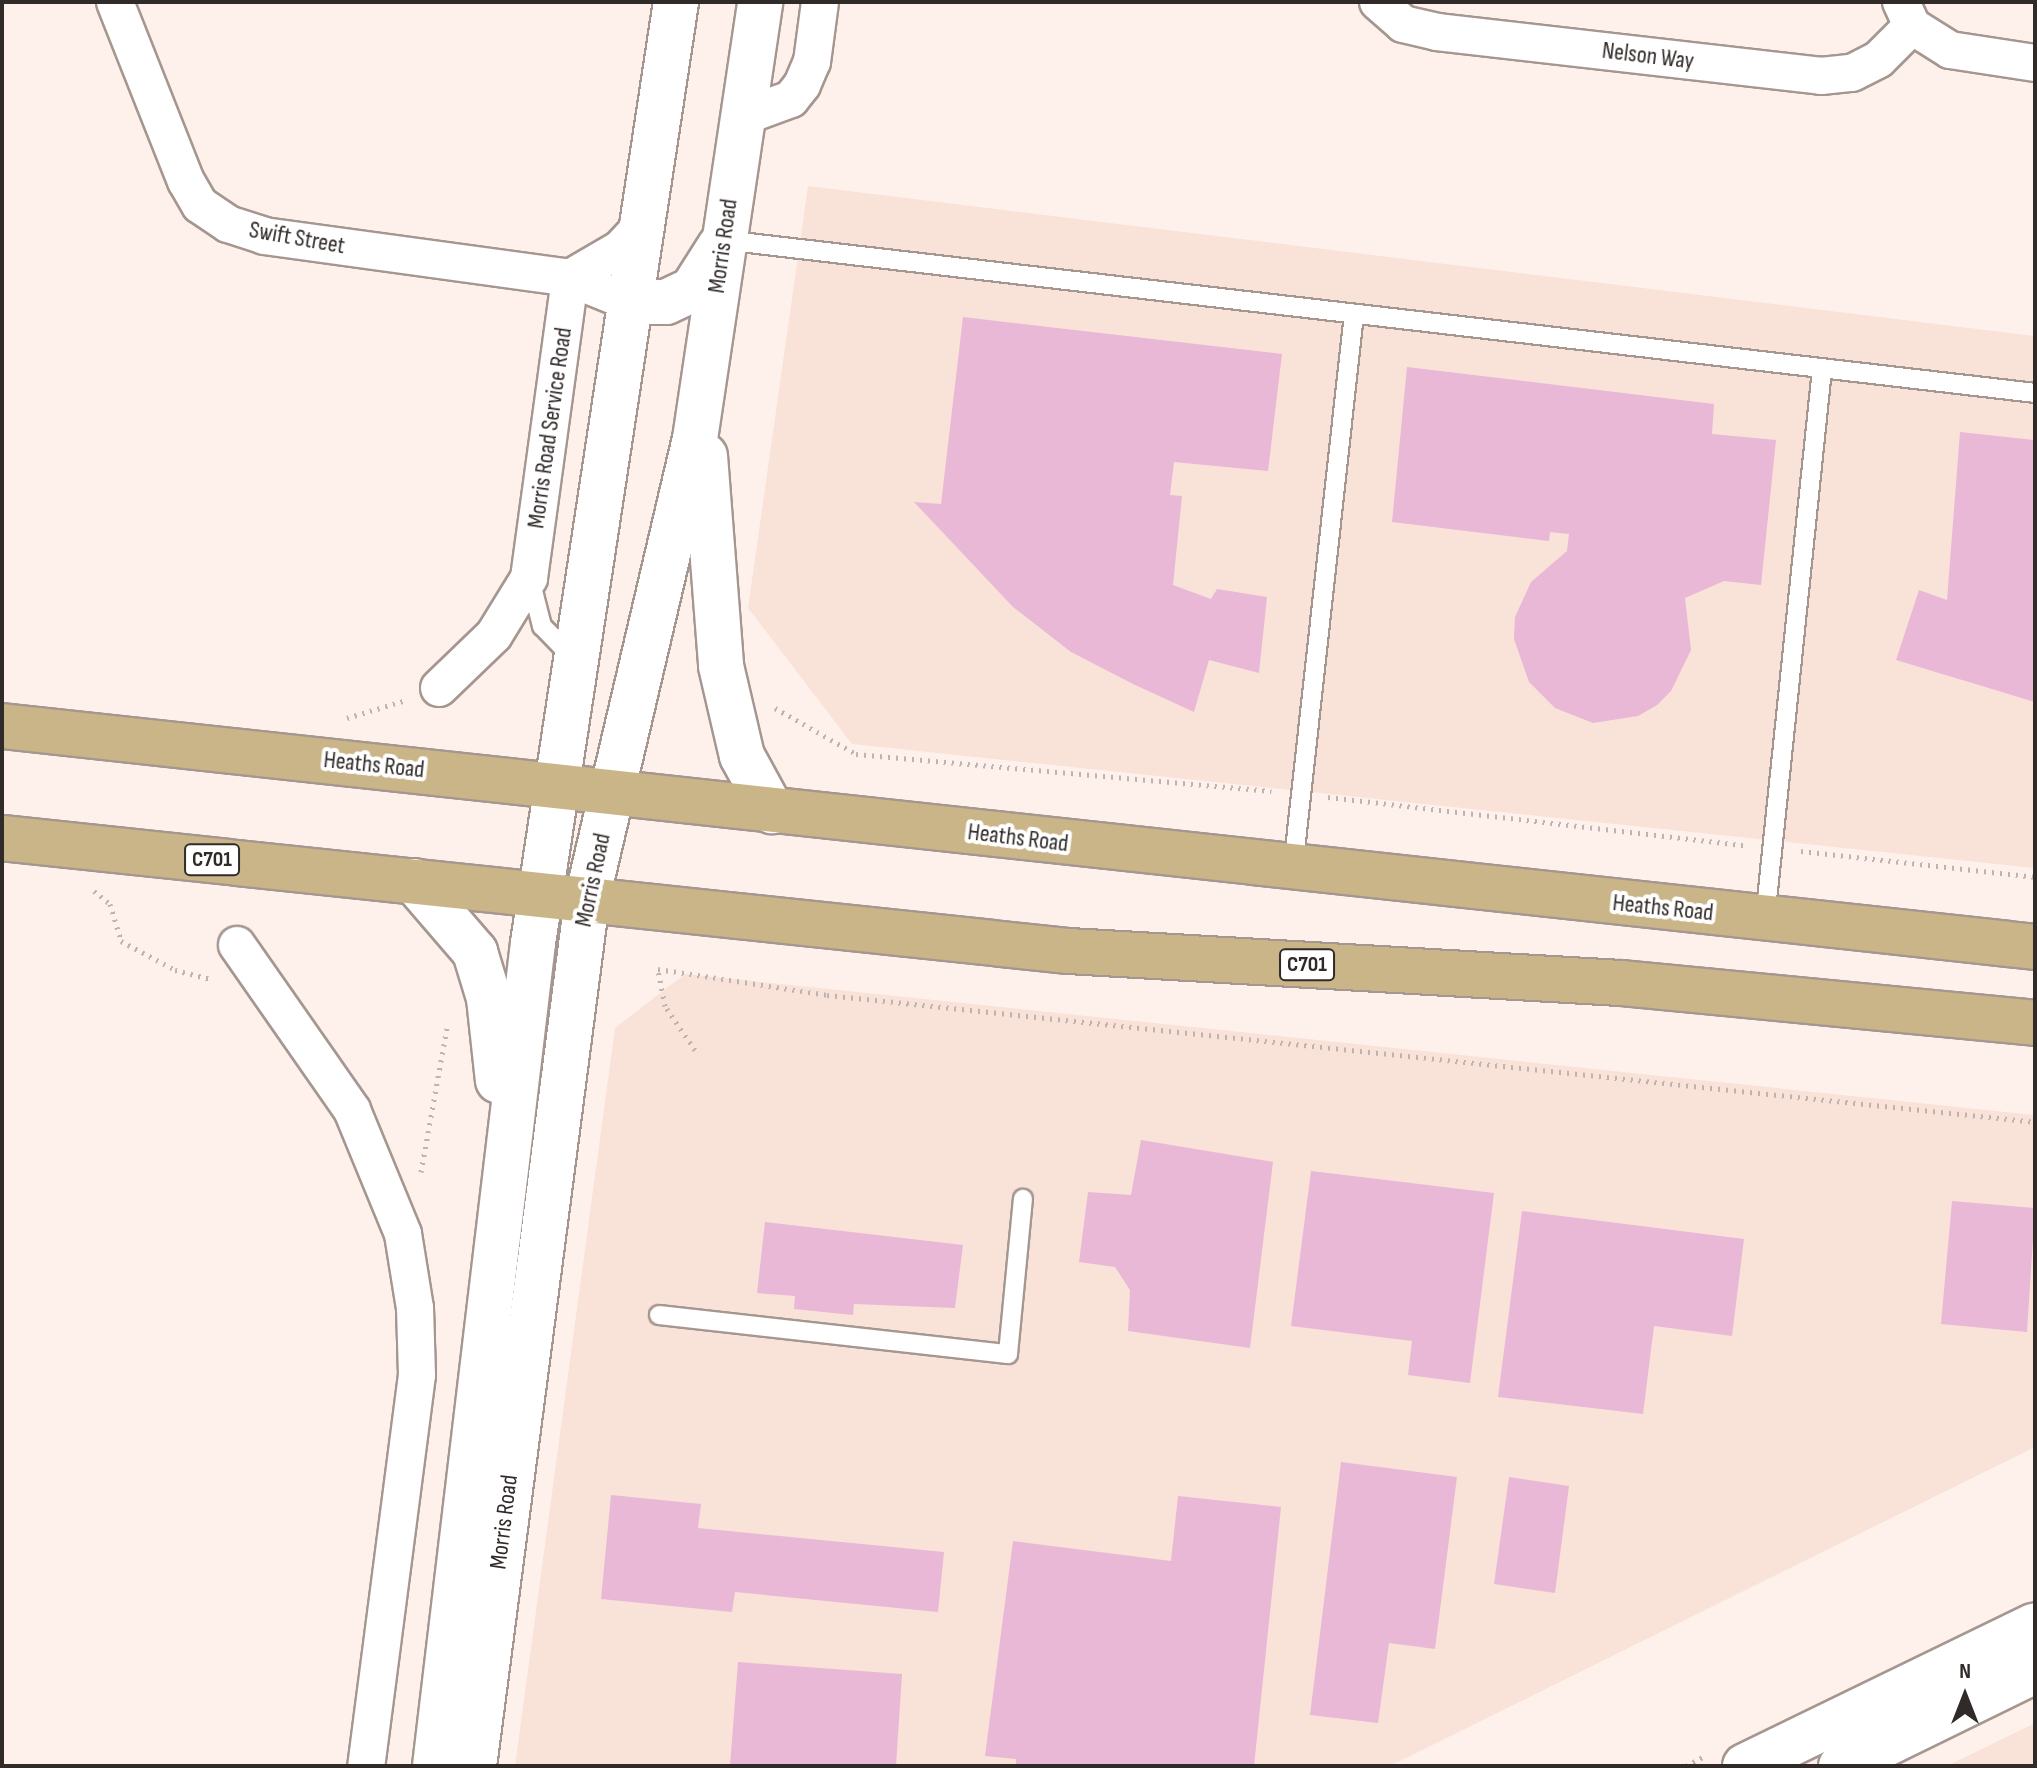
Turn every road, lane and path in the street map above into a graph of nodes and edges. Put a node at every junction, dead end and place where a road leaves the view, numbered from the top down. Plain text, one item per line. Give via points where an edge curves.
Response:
1 (115, 2) edge
2 (676, 2) edge
3 (760, 2) edge
4 (820, 2) edge
5 (1378, 2) edge
6 (1906, 14) edge
7 (2035, 63) edge
8 (742, 117) junction
9 (643, 202) junction
10 (723, 240) junction
11 (570, 278) junction
12 (629, 302) junction
13 (1354, 314) junction
14 (1822, 369) junction
15 (702, 393) junction
16 (2035, 393) edge
17 (529, 578) junction
18 (579, 662) junction
19 (439, 688) dead end
20 (775, 708) dead end
21 (2, 726) edge
22 (561, 785) junction
23 (613, 791) junction
24 (1301, 794) junction
25 (772, 811) junction
26 (2, 838) edge
27 (1772, 848) junction
28 (1293, 870) junction
29 (2035, 877) edge
30 (414, 881) junction
31 (540, 894) junction
32 (587, 899) junction
33 (1765, 919) junction
34 (121, 941) dead end
35 (237, 945) dead end
36 (2035, 947) edge
37 (267, 992) junction
38 (450, 1011) dead end
39 (2035, 1023) edge
40 (695, 1050) dead end
41 (2035, 1122) edge
42 (506, 1155) junction
43 (1023, 1199) dead end
44 (403, 1234) junction
45 (659, 1315) dead end
46 (2035, 1625) edge
47 (2035, 1671) edge
48 (1909, 1685) junction
49 (1928, 1724) junction
50 (1842, 1755) edge
51 (366, 1766) edge
52 (435, 1766) edge
53 (474, 1766) edge
54 (1745, 1766) edge

1 - 11 street, Swift Street via 186,181 200,205 228,224 264,236
2 - 9 street, Morris Road
3 - 8 street, Morris Road
4 - 8 street via 812,62 802,85 791,99
5 - 6 street, Nelson Way via 1403,24 1437,32 1821,76 1852,73 1879,59
6 - 7 street via 1950,50
8 - 10 street, Morris Road
9 - 11 street via 637,231 620,249
9 - 12 street, Morris Road
10 - 12 street via 692,290 666,302
10 - 13 lane
10 - 15 street, Morris Road
11 - 12 street, Swift Street
11 - 17 street, Morris Road Service Road
12 - 18 street, Morris Road
13 - 14 lane
13 - 24 lane
14 - 16 lane
14 - 27 lane
15 - 23 street, Morris Road
15 - 25 street via 721,666 742,756
17 - 18 lane, Morris Road Service Road via 542,626
17 - 19 street, Morris Road Service Road via 494,635
18 - 22 street, Morris Road
20 - 24 path via 856,754
21 - 22 main road, Heaths Road
22 - 23 main road, Heaths Road
22 - 31 street, Morris Road
23 - 25 main road, Heaths Road
23 - 32 street, Morris Road
24 - 27 path
24 - 28 lane
25 - 28 main road, Heaths Road
26 - 30 main road, C701
27 - 29 path
27 - 33 lane
28 - 33 main road, Heaths Road
30 - 31 main road, C701
30 - 42 street via 475,952 489,998
31 - 32 main road, C701
31 - 42 street, Morris Road
32 - 39 main road, C701 via 1069,951 1592,981
32 - 53 street, Morris Road
33 - 36 main road, Heaths Road
34 - 37 path via 175,970
35 - 37 street
37 - 44 street via 352,1110
38 - 44 path via 416,1199
40 - 41 path via 665,1006 658,969 827,995
42 - 52 street, Morris Road
43 - 45 lane via 1008,1354
44 - 51 street via 417,1375
46 - 48 street
47 - 49 street
48 - 49 street
48 - 50 street
49 - 50 street
50 - 54 street

